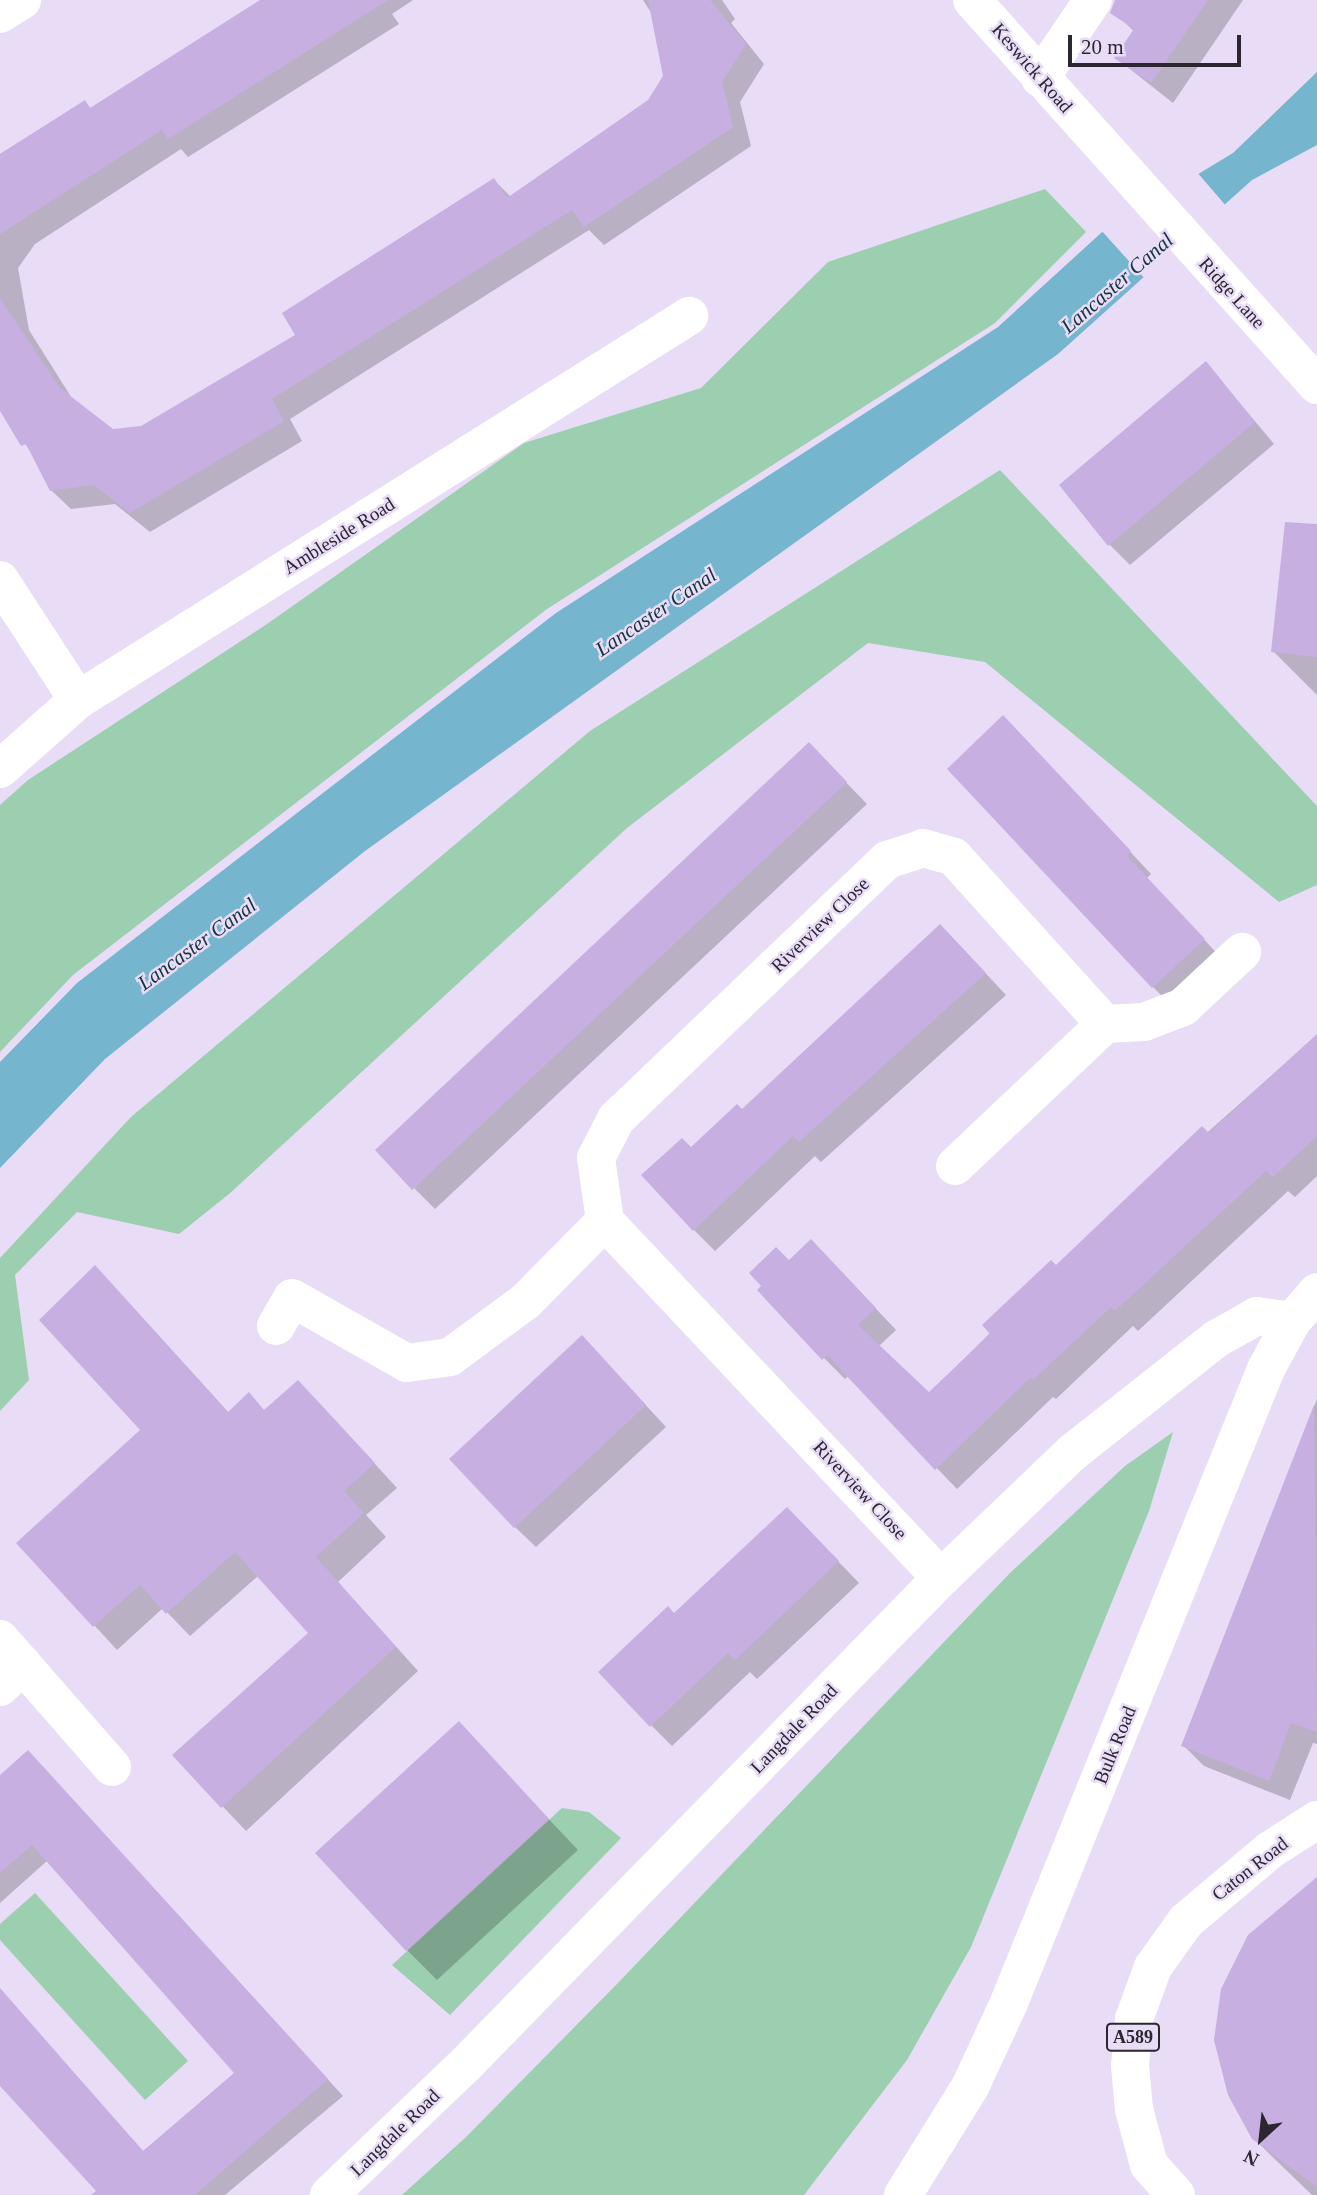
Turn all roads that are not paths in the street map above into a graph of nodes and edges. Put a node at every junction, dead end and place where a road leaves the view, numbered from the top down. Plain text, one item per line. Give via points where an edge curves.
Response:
1 (22, 0) edge
2 (972, 0) edge
3 (1093, 0) edge
4 (0, 15) edge
5 (1040, 78) junction
6 (1091, 136) joint
7 (689, 316) dead end
8 (1317, 385) edge
9 (0, 580) edge
10 (78, 700) junction
11 (0, 769) edge
12 (1242, 952) dead end
13 (1105, 1024) junction
14 (955, 1166) dead end
15 (605, 1220) junction
16 (1317, 1292) edge
17 (1292, 1321) junction
18 (276, 1326) dead end
19 (941, 1578) junction
20 (8, 1664) edge
21 (113, 1767) dead end
22 (1317, 1820) edge
23 (1145, 2180) edge
24 (329, 2195) edge
25 (903, 2195) edge
26 (1176, 2195) edge

1 - 4 street
2 - 5 street, Keswick Road
3 - 5 street
5 - 6 street, Keswick Road
6 - 8 street, Ridge Lane
7 - 10 street, Ambleside Road
9 - 10 street
10 - 11 street, Ambleside Road
12 - 13 street via 1183,1007 1144,1022
13 - 14 street
13 - 15 street, Riverview Close via 954,857 923,848 887,860 616,1119 596,1158
15 - 18 street via 526,1301 450,1357 407,1363 292,1298
15 - 19 street, Riverview Close
16 - 17 street, Bulk Road
17 - 19 street, Langdale Road via 1257,1316 1216,1339 1073,1452
17 - 25 street, Bulk Road via 1236,1440 1008,2005 970,2087
19 - 24 street, Langdale Road via 458,2072
20 - 21 street
22 - 23 street, Caton Road / A589 via 1270,1850 1186,1921 1153,1967 1134,2019 1133,2099
23 - 26 street, A589

